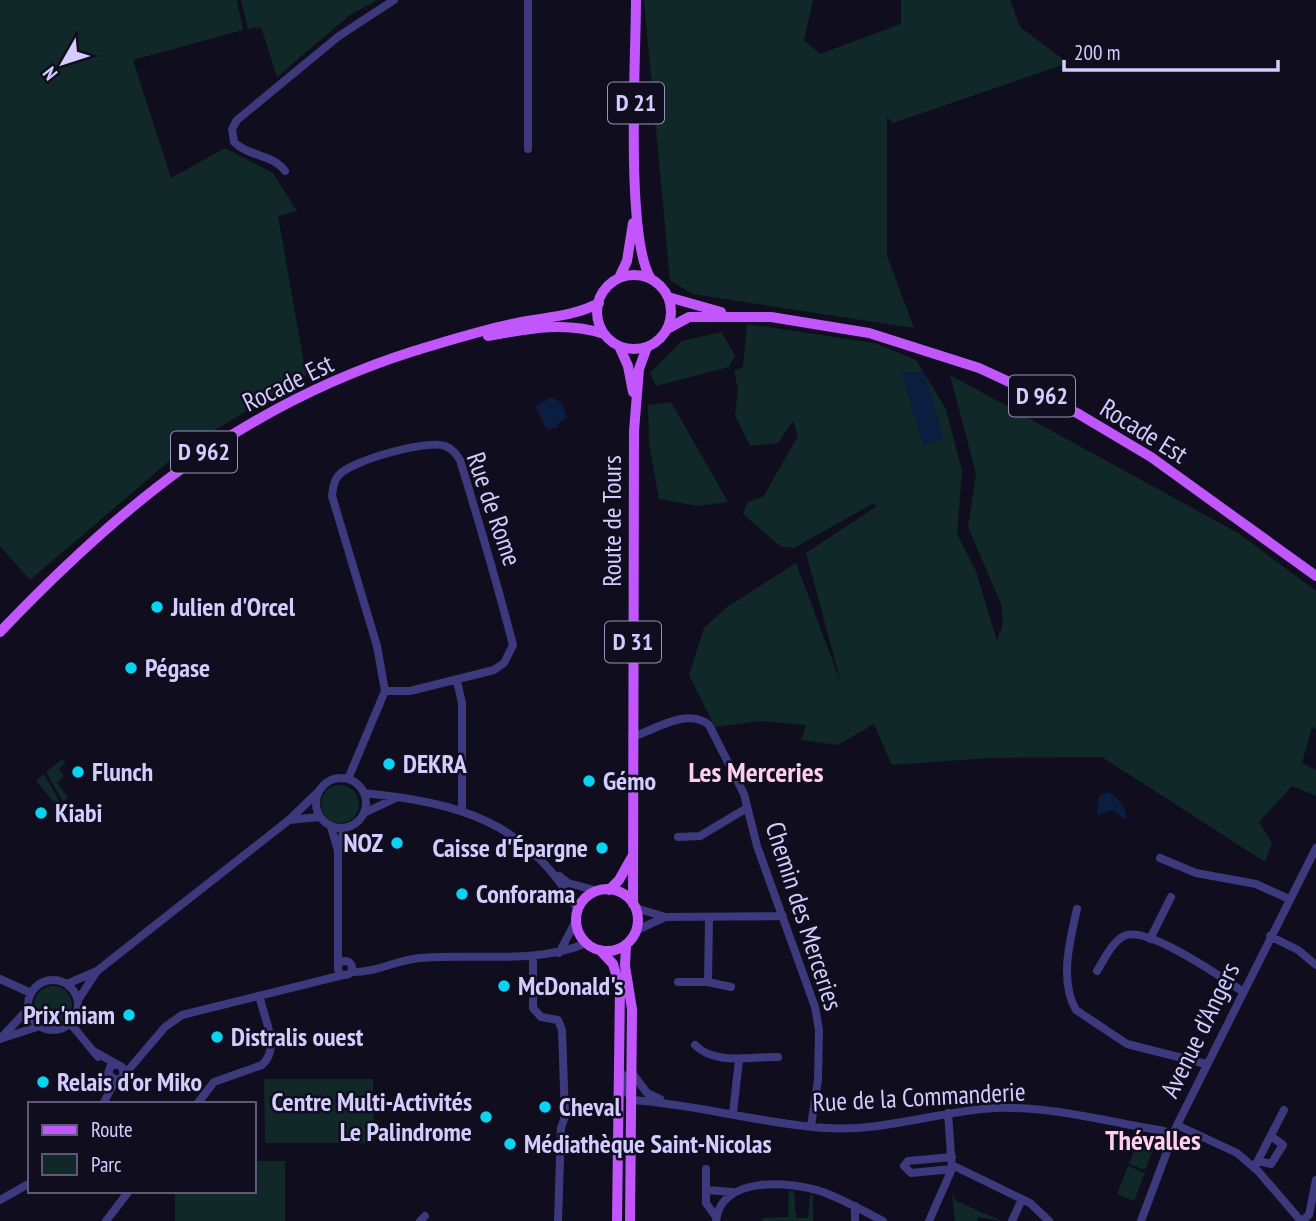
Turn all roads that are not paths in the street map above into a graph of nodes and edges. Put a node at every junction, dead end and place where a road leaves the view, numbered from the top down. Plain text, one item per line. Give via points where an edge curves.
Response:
1 (394, 0) edge
2 (528, 0) edge
3 (636, 0) edge
4 (528, 149) dead end
5 (285, 171) dead end
6 (636, 206) junction
7 (620, 278) junction
8 (651, 279) junction
9 (668, 297) junction
10 (598, 303) junction
11 (735, 315) junction
12 (667, 329) junction
13 (604, 334) junction
14 (453, 340) junction
15 (619, 346) junction
16 (647, 347) junction
17 (635, 400) junction
18 (1313, 573) edge
19 (0, 632) edge
20 (457, 681) junction
21 (385, 691) junction
22 (632, 737) junction
23 (348, 779) junction
24 (317, 793) junction
25 (364, 793) junction
26 (402, 797) junction
27 (747, 808) junction
28 (462, 810) junction
29 (364, 813) junction
30 (319, 817) junction
31 (289, 820) junction
32 (331, 827) junction
33 (344, 829) junction
34 (678, 837) dead end
35 (1316, 848) edge
36 (338, 852) junction
37 (634, 853) junction
38 (1160, 858) dead end
39 (554, 873) junction
40 (603, 890) junction
41 (1171, 897) dead end
42 (1289, 900) junction
43 (634, 906) junction
44 (1077, 909) dead end
45 (578, 914) junction
46 (783, 916) junction
47 (665, 917) junction
48 (709, 919) junction
49 (637, 930) junction
50 (1270, 936) junction
51 (1150, 939) junction
52 (587, 943) junction
53 (626, 945) junction
54 (600, 950) junction
55 (559, 953) junction
56 (533, 957) junction
57 (1316, 965) edge
58 (344, 968) junction
59 (97, 971) junction
60 (1097, 971) dead end
61 (0, 979) edge
62 (678, 982) dead end
63 (708, 982) junction
64 (68, 984) junction
65 (732, 987) dead end
66 (1242, 991) junction
67 (31, 993) junction
68 (260, 998) junction
69 (78, 1000) junction
70 (28, 1009) junction
71 (70, 1023) junction
72 (621, 1023) junction
73 (40, 1027) junction
74 (0, 1039) edge
75 (695, 1045) dead end
76 (95, 1052) junction
77 (778, 1057) dead end
78 (138, 1059) junction
79 (739, 1060) junction
80 (117, 1064) junction
81 (1206, 1064) junction
82 (632, 1073) junction
83 (124, 1075) junction
84 (111, 1078) junction
85 (632, 1100) junction
86 (666, 1101) junction
87 (104, 1102) edge
88 (199, 1102) edge
89 (1284, 1110) dead end
90 (733, 1113) junction
91 (948, 1113) junction
92 (1177, 1125) junction
93 (811, 1126) junction
94 (1172, 1136) junction
95 (1271, 1136) junction
96 (952, 1164) junction
97 (1256, 1164) junction
98 (706, 1169) dead end
99 (1316, 1180) edge
100 (28, 1184) edge
101 (706, 1190) junction
102 (733, 1192) junction
103 (127, 1193) edge
104 (1022, 1199) junction
105 (0, 1200) edge
106 (855, 1206) junction
107 (716, 1219) edge
108 (106, 1221) edge
109 (558, 1221) edge
110 (617, 1221) edge
111 (630, 1221) edge
112 (855, 1221) edge
113 (883, 1221) edge
114 (929, 1221) edge
115 (1012, 1221) edge
116 (1049, 1221) edge
117 (1141, 1221) edge
118 (1302, 1221) edge

1 - 5 street via 339,36 237,120 232,129 234,142 250,153 279,162
2 - 4 street
3 - 6 main road, D 21
6 - 7 main road, D 21
6 - 8 main road, D 21 via 641,259
7 - 8 main road
7 - 10 main road via 610,284
8 - 9 main road
9 - 11 main road, Rocade Est / D 962
9 - 12 main road
10 - 13 main road
10 - 14 main road, Rocade Est / D 962 via 577,314 516,323
11 - 12 main road, Rocade Est / D 962 via 689,317
11 - 18 main road, Rocade Est / D 962 via 869,333 979,368 1077,413 1151,457
12 - 16 main road
13 - 14 main road, Rocade Est / D 962 via 554,327
13 - 15 main road
14 - 19 main road, Rocade Est / D 962 via 303,395 224,439 106,526
15 - 16 main road
15 - 17 main road, Route de Tours / D 31
16 - 17 main road, Route de Tours / D 31
17 - 22 main road, Route de Tours / D 31
20 - 21 street, Rue de Rome
20 - 21 street, Rue de Rome via 494,670 504,663 513,645 492,558 460,460 443,445 424,446 352,464 338,475 333,488
20 - 28 street via 462,714
21 - 23 street
22 - 27 street, Chemin des Merceries via 678,720 702,720 709,725
22 - 37 main road, Route de Tours / D 31
23 - 24 street via 332,779
23 - 25 street
24 - 30 street
24 - 31 street
25 - 26 street
25 - 29 street
26 - 28 street
26 - 29 street
27 - 34 street via 700,836
27 - 46 street, Chemin des Merceries
28 - 39 street via 509,831
29 - 33 street
30 - 31 street
30 - 32 street
31 - 59 street
32 - 33 street
32 - 36 street
33 - 36 street
35 - 42 street, Avenue d'Angers
36 - 58 street via 337,941
37 - 40 main road via 619,880
37 - 43 main road, Route de Tours / D 31
38 - 42 street via 1196,873 1256,884
39 - 40 street via 568,883
39 - 45 street
40 - 43 main road via 622,893
40 - 45 main road via 590,895
41 - 51 street
42 - 50 street, Avenue d'Angers
43 - 47 street
43 - 49 main road
44 - 81 street via 1068,976 1076,1010 1127,1044
45 - 52 main road via 581,936
45 - 55 street
46 - 48 street
46 - 93 street, Chemin des Merceries via 819,1030
47 - 48 street
47 - 49 street
48 - 63 street
49 - 53 main road
50 - 57 street
50 - 66 street, Avenue d'Angers
51 - 60 street via 1133,934 1116,941
51 - 66 street
52 - 54 main road
52 - 55 street
53 - 54 main road
53 - 82 main road
54 - 72 main road via 613,964 620,987
55 - 56 street
56 - 58 street via 416,958 372,970
56 - 109 street via 533,1008 541,1017 558,1020 562,1030 565,1116
58 - 68 street via 318,983
59 - 64 street
59 - 69 street
61 - 67 street
62 - 63 street
63 - 65 street
64 - 67 street via 48,980
64 - 69 street
66 - 81 street, Avenue d'Angers
67 - 70 street
68 - 78 street via 182,1014
68 - 88 street via 272,1048 267,1060 214,1082
69 - 71 street
70 - 73 street
70 - 74 street
71 - 73 street via 55,1030
71 - 76 street
72 - 85 street via 623,1082
72 - 110 main road
73 - 74 street
75 - 79 street via 701,1051
76 - 80 street
76 - 84 street
77 - 79 street
78 - 80 street
78 - 83 street
79 - 90 street
80 - 83 street
80 - 84 street via 109,1069
81 - 92 street, Avenue d'Angers
82 - 85 main road
82 - 86 street, Rue de la Commanderie via 647,1093
83 - 84 street
84 - 87 street
85 - 86 street, Rue de la Commanderie
85 - 111 main road
86 - 90 street, Rue de la Commanderie
89 - 95 street
90 - 93 street, Rue de la Commanderie
91 - 93 street, Rue de la Commanderie via 879,1126
91 - 94 street, Rue de la Commanderie via 996,1108 1044,1111 1164,1130
91 - 96 street
92 - 94 street, Avenue d'Angers
92 - 97 street
94 - 117 street, Avenue d'Angers
95 - 97 street
95 - 97 street via 1283,1145 1271,1164
96 - 96 street via 908,1161 904,1166 911,1173
96 - 104 street
96 - 114 street
97 - 118 street
98 - 101 street
99 - 118 street via 1310,1215
100 - 105 street
101 - 102 street
101 - 107 street via 706,1203
102 - 106 street via 748,1186 796,1186
102 - 107 street via 724,1199
103 - 108 street
104 - 115 street
104 - 116 street
106 - 112 street
106 - 113 street

